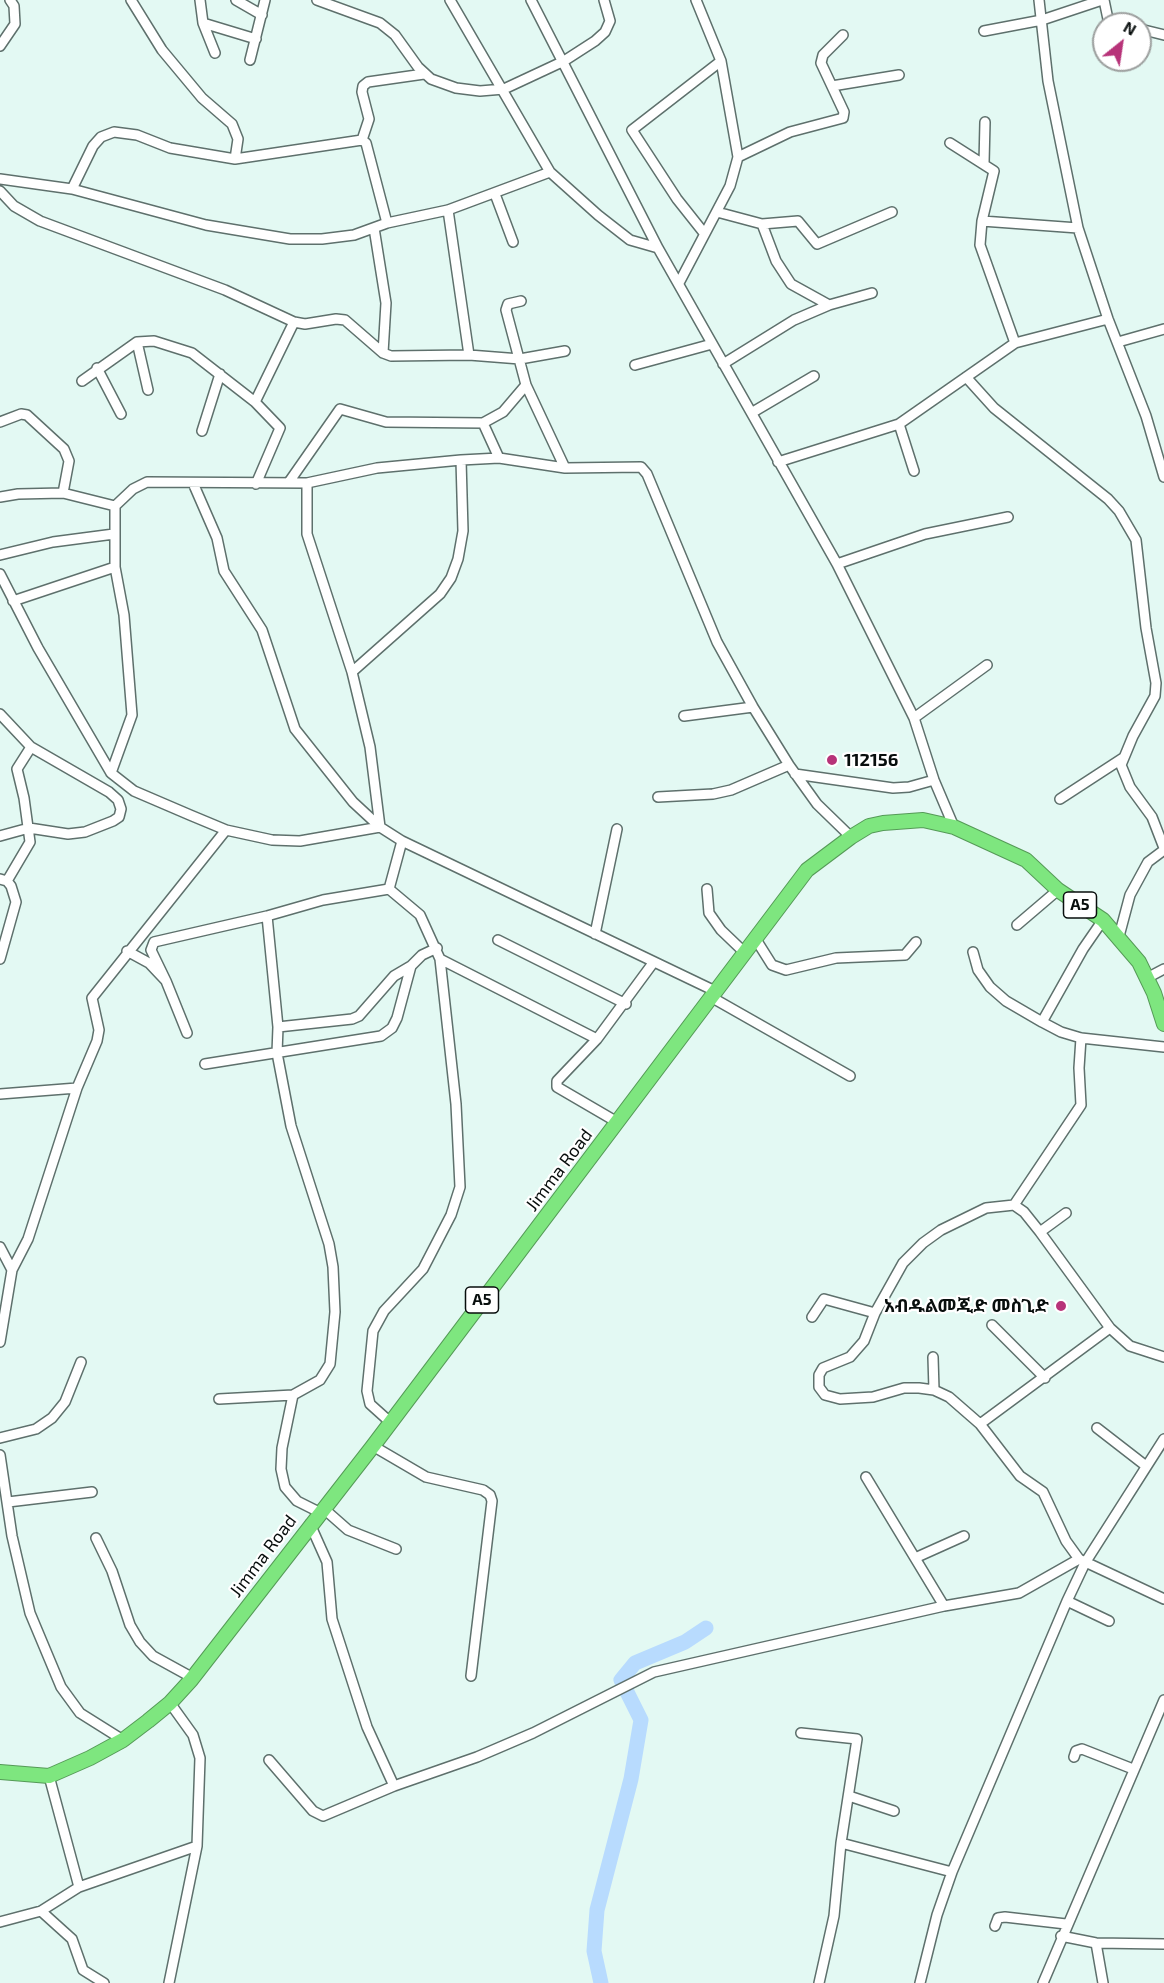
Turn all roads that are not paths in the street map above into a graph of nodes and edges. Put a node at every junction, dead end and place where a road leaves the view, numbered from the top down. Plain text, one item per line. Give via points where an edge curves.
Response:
1 (10, 0) edge
2 (131, 0) edge
3 (200, 0) edge
4 (236, 0) edge
5 (265, 0) edge
6 (317, 0) edge
7 (450, 0) edge
8 (531, 0) edge
9 (604, 0) edge
10 (696, 0) edge
11 (1039, 0) edge
12 (1103, 0) edge
13 (262, 15) junction
14 (1042, 20) junction
15 (203, 23) junction
16 (984, 31) dead end
17 (843, 35) dead end
18 (256, 39) junction
19 (0, 46) edge
20 (215, 53) dead end
21 (250, 60) dead end
22 (564, 61) junction
23 (721, 61) junction
24 (424, 74) junction
25 (899, 75) dead end
26 (832, 86) junction
27 (504, 89) junction
28 (985, 122) dead end
29 (363, 140) junction
30 (950, 143) dead end
31 (738, 157) junction
32 (235, 159) junction
33 (984, 163) junction
34 (550, 172) junction
35 (0, 179) edge
36 (72, 189) junction
37 (0, 191) edge
38 (495, 194) junction
39 (448, 210) junction
40 (717, 212) junction
41 (892, 212) dead end
42 (982, 221) junction
43 (387, 223) junction
44 (762, 224) junction
45 (374, 228) junction
46 (1078, 228) junction
47 (704, 233) junction
48 (513, 242) dead end
49 (658, 248) junction
50 (679, 283) junction
51 (872, 293) dead end
52 (521, 301) dead end
53 (829, 305) junction
54 (1108, 319) junction
55 (294, 322) junction
56 (1164, 329) edge
57 (136, 342) junction
58 (1118, 342) junction
59 (712, 344) junction
60 (1015, 344) junction
61 (565, 351) dead end
62 (383, 352) junction
63 (469, 355) junction
64 (520, 359) junction
65 (723, 364) junction
66 (635, 365) dead end
67 (97, 368) junction
68 (220, 374) junction
69 (814, 376) dead end
70 (966, 377) junction
71 (82, 381) dead end
72 (526, 385) junction
73 (148, 390) dead end
74 (255, 402) junction
75 (753, 412) junction
76 (121, 414) dead end
77 (0, 422) edge
78 (483, 423) junction
79 (899, 424) junction
80 (202, 431) dead end
81 (499, 458) junction
82 (461, 459) junction
83 (778, 462) junction
84 (565, 468) junction
85 (914, 471) dead end
86 (1164, 477) edge
87 (289, 482) junction
88 (194, 483) junction
89 (307, 483) junction
90 (256, 484) junction
91 (63, 493) junction
92 (0, 497) edge
93 (115, 506) junction
94 (1008, 517) dead end
95 (114, 534) junction
96 (0, 555) edge
97 (837, 564) junction
98 (115, 567) junction
99 (0, 574) edge
100 (13, 601) junction
101 (987, 666) dead end
102 (352, 672) junction
103 (753, 707) junction
104 (0, 714) edge
105 (684, 716) dead end
106 (914, 718) junction
107 (31, 747) junction
108 (1123, 758) junction
109 (789, 765) junction
110 (111, 772) junction
111 (795, 774) junction
112 (934, 780) junction
113 (658, 796) dead end
114 (1060, 799) dead end
115 (380, 827) junction
116 (954, 827) junction
117 (29, 828) junction
118 (226, 830) junction
119 (617, 830) dead end
120 (0, 836) edge
121 (851, 837) junction
122 (402, 842) junction
123 (1164, 849) edge
124 (4, 880) edge
125 (389, 889) junction
126 (706, 889) dead end
127 (1058, 890) junction
128 (267, 916) junction
129 (1103, 920) junction
130 (1017, 925) dead end
131 (595, 934) junction
132 (755, 938) junction
133 (498, 940) dead end
134 (1118, 940) junction
135 (916, 942) dead end
136 (437, 948) junction
137 (128, 951) junction
138 (973, 952) dead end
139 (744, 953) junction
140 (0, 959) edge
141 (440, 959) junction
142 (653, 963) junction
143 (411, 966) junction
144 (1164, 969) edge
145 (1147, 978) junction
146 (166, 981) junction
147 (713, 994) junction
148 (626, 1004) junction
149 (1161, 1009) edge
150 (1042, 1022) junction
151 (1164, 1024) edge
152 (278, 1027) junction
153 (187, 1033) dead end
154 (1082, 1038) junction
155 (597, 1039) junction
156 (1164, 1047) edge
157 (277, 1053) junction
158 (205, 1064) dead end
159 (850, 1076) dead end
160 (76, 1088) junction
161 (0, 1094) edge
162 (617, 1122) junction
163 (1014, 1205) junction
164 (1066, 1213) dead end
165 (1040, 1232) junction
166 (0, 1247) edge
167 (12, 1270) junction
168 (875, 1313) junction
169 (812, 1317) dead end
170 (992, 1325) dead end
171 (1110, 1328) junction
172 (0, 1342) edge
173 (933, 1357) dead end
174 (1164, 1357) edge
175 (81, 1362) dead end
176 (1045, 1378) junction
177 (934, 1390) junction
178 (293, 1395) junction
179 (219, 1399) dead end
180 (390, 1422) junction
181 (980, 1424) junction
182 (1097, 1428) dead end
183 (0, 1438) edge
184 (1164, 1439) edge
185 (372, 1446) junction
186 (0, 1455) edge
187 (1146, 1466) junction
188 (866, 1477) dead end
189 (92, 1492) dead end
190 (8, 1502) junction
191 (321, 1510) junction
192 (310, 1524) junction
193 (12, 1536) junction
194 (964, 1536) dead end
195 (0, 1537) edge
196 (96, 1538) dead end
197 (396, 1549) dead end
198 (915, 1558) junction
199 (1082, 1561) junction
200 (1164, 1598) edge
201 (1067, 1601) junction
202 (944, 1606) junction
203 (1109, 1621) dead end
204 (471, 1676) dead end
205 (193, 1678) junction
206 (1164, 1700) edge
207 (170, 1703) junction
208 (1161, 1722) edge
209 (801, 1733) dead end
210 (123, 1740) junction
211 (1074, 1757) dead end
212 (268, 1760) dead end
213 (1133, 1769) junction
214 (0, 1772) edge
215 (49, 1776) junction
216 (394, 1786) junction
217 (849, 1796) junction
218 (894, 1811) dead end
219 (841, 1843) junction
220 (197, 1846) junction
221 (952, 1872) junction
222 (79, 1887) junction
223 (41, 1911) junction
224 (0, 1922) edge
225 (1066, 1923) junction
226 (995, 1926) dead end
227 (1061, 1936) junction
228 (1096, 1943) junction
229 (1164, 1944) edge
230 (104, 1983) edge
231 (169, 1983) edge
232 (819, 1983) edge
233 (920, 1983) edge
234 (1043, 1983) edge
235 (1103, 1983) edge

1 - 19 street via 15,24
2 - 32 street via 162,50 202,98 232,124 238,139
3 - 15 street
4 - 13 street
5 - 13 street
6 - 24 street via 380,23 395,35
7 - 27 street
8 - 22 street
9 - 22 street via 610,15 605,32
10 - 23 street
11 - 14 street
12 - 14 street
13 - 18 street
14 - 16 street
14 - 46 street via 1048,81
15 - 18 street
15 - 20 street
17 - 26 street via 821,59
18 - 21 street
22 - 27 street
22 - 49 street
23 - 31 street
23 - 47 street via 632,130 677,200
24 - 27 street via 456,88
24 - 29 street via 363,86 369,119
25 - 26 street
26 - 31 street via 844,112 842,120 790,132
27 - 34 street
28 - 33 street
29 - 32 street
29 - 43 street
30 - 33 street
31 - 40 street
32 - 36 street via 170,148 137,135 114,132 93,146
33 - 42 street via 994,171
34 - 38 street
34 - 49 street via 630,240
35 - 36 street
36 - 45 street via 206,225 290,239 354,235
37 - 55 street via 14,206 40,221 225,290
38 - 39 street
38 - 48 street
39 - 43 street
39 - 63 street
40 - 44 street
40 - 47 street
41 - 44 street via 821,244 814,243 804,224 798,221
42 - 46 street
42 - 60 street via 982,252
43 - 45 street
44 - 53 street via 776,261 791,284
45 - 62 street via 386,303
46 - 54 street
47 - 50 street
49 - 50 street
50 - 59 street
51 - 53 street
52 - 64 street via 505,307
53 - 65 street via 794,320
54 - 58 street
54 - 60 street
55 - 62 street via 345,320
55 - 74 street
56 - 58 street
57 - 67 street
57 - 68 street via 172,345 192,353
57 - 73 street
58 - 86 street
59 - 65 street
59 - 66 street
60 - 70 street
61 - 64 street
62 - 63 street via 391,356
63 - 64 street
64 - 72 street
65 - 75 street
67 - 71 street
67 - 76 street
68 - 74 street
68 - 80 street
69 - 75 street
70 - 79 street
70 - 108 street via 994,408 1108,499 1136,540 1156,683 1155,696
72 - 78 street via 503,412
72 - 84 street
74 - 90 street via 280,430
75 - 83 street
77 - 91 street via 27,415 64,449 69,461
78 - 81 street
78 - 87 street via 386,422 340,409
79 - 83 street
79 - 85 street
81 - 82 street
81 - 84 street
82 - 89 street via 377,468
82 - 102 street via 463,531 458,559 447,586
83 - 97 street
84 - 103 street via 636,466 644,470 717,642
87 - 89 street
87 - 90 street
88 - 90 street
88 - 93 street via 147,482
88 - 115 street via 217,538 224,571 262,630 295,729 353,802
89 - 102 street via 307,534
91 - 92 street
91 - 93 street
93 - 95 street
94 - 97 street via 925,534
95 - 96 street via 53,542
95 - 98 street
97 - 106 street
98 - 100 street
98 - 110 street via 132,715
99 - 100 street
100 - 110 street
101 - 106 street
102 - 115 street via 370,747
103 - 105 street
103 - 109 street
104 - 107 street
106 - 112 street
107 - 117 street via 17,769
107 - 117 street via 109,792 121,809 113,821 85,832 68,834
108 - 114 street
108 - 123 street via 1122,773 1152,817
109 - 111 street
109 - 113 street via 731,790
110 - 118 street via 134,791
111 - 112 street via 892,788
111 - 121 street via 823,811
112 - 116 street
115 - 118 street via 300,841 272,840
115 - 122 street
116 - 121 highway, Jimma Road / A5 via 922,820 891,822 869,826
116 - 127 highway, Jimma Road / A5 via 1026,860
117 - 120 street
117 - 124 street via 27,849
118 - 137 street
119 - 131 street
121 - 132 highway, Jimma Road / A5 via 807,870
122 - 125 street
122 - 131 street
123 - 134 street via 1148,862 1130,895
124 - 140 street via 15,892 16,902
125 - 128 street via 323,900
125 - 136 street via 420,915
126 - 139 street via 709,913
127 - 129 highway, Jimma Road / A5
127 - 130 street
128 - 146 street via 154,942 151,950
128 - 152 street
129 - 134 highway, Jimma Road / A5
129 - 150 street
131 - 142 street
132 - 135 street via 772,965 786,970 836,958 905,955
132 - 139 highway, Jimma Road / A5
133 - 148 street
134 - 145 highway, Jimma Road / A5 via 1139,962
136 - 141 street
136 - 143 street
137 - 146 street via 149,963
137 - 160 street via 92,998 98,1023 97,1041
138 - 150 street via 978,970 990,987
139 - 147 highway, Jimma Road / A5
141 - 155 street
141 - 180 street via 456,1104 460,1187 451,1215 423,1269 384,1311 373,1331 367,1391 370,1404
142 - 147 street
142 - 148 street
143 - 152 street via 394,976 359,1016
143 - 157 street via 397,1018 388,1032
144 - 145 street
145 - 149 highway, Jimma Road / A5
146 - 153 street
147 - 159 street
147 - 162 highway, Jimma Road / A5
148 - 155 street
149 - 151 highway, Jimma Road / A5
150 - 154 street
152 - 157 street
154 - 156 street
154 - 163 street via 1081,1105
155 - 162 street via 558,1077 558,1087
157 - 158 street
157 - 178 street via 291,1126 329,1244 335,1312 330,1364 320,1380
160 - 161 street
160 - 167 street via 28,1239
162 - 180 highway, Jimma Road / A5
163 - 165 street
163 - 168 street via 977,1212 923,1242 903,1263
164 - 165 street
165 - 171 street
166 - 167 street
167 - 172 street
168 - 169 street via 824,1299
168 - 177 street via 857,1350 820,1372 821,1392 840,1399 873,1397 904,1388
170 - 176 street
171 - 174 street via 1130,1346
171 - 176 street
173 - 177 street
175 - 183 street via 65,1402 52,1418 36,1429
176 - 181 street
177 - 181 street via 961,1406
178 - 179 street
178 - 191 street via 281,1469 285,1487 297,1501
180 - 185 highway, Jimma Road / A5
181 - 199 street via 1020,1476 1043,1492 1066,1541
182 - 187 street
184 - 187 street
185 - 191 highway, Jimma Road / A5
185 - 204 street via 426,1477 490,1495
186 - 190 street
187 - 199 street
188 - 198 street
189 - 190 street
190 - 193 street
191 - 192 highway, Jimma Road / A5
191 - 197 street via 348,1530
192 - 205 highway, Jimma Road / A5
192 - 216 street via 327,1562 332,1619 367,1727
193 - 195 street
193 - 210 street via 30,1613 61,1688 80,1713
194 - 198 street
196 - 205 street via 140,1642 153,1656
198 - 202 street
199 - 200 street
199 - 201 street
199 - 202 street via 1019,1593
201 - 203 street
201 - 221 street
202 - 216 street via 654,1672 533,1733
205 - 207 highway, Jimma Road / A5
206 - 208 street
207 - 210 highway, Jimma Road / A5
207 - 220 street via 198,1747
208 - 213 street
209 - 217 street via 857,1739
210 - 215 highway, Jimma Road / A5
211 - 213 street via 1082,1749
212 - 216 street via 318,1815
213 - 225 street
214 - 215 highway, Jimma Road / A5
215 - 222 street
217 - 218 street
217 - 219 street
219 - 221 street
219 - 232 street via 834,1916
220 - 222 street
220 - 231 street
221 - 233 street via 936,1916
222 - 223 street
223 - 224 street
223 - 230 street via 72,1939 82,1970
225 - 226 street via 1005,1917 998,1918
225 - 227 street
227 - 228 street
227 - 234 street
228 - 229 street
228 - 235 street

